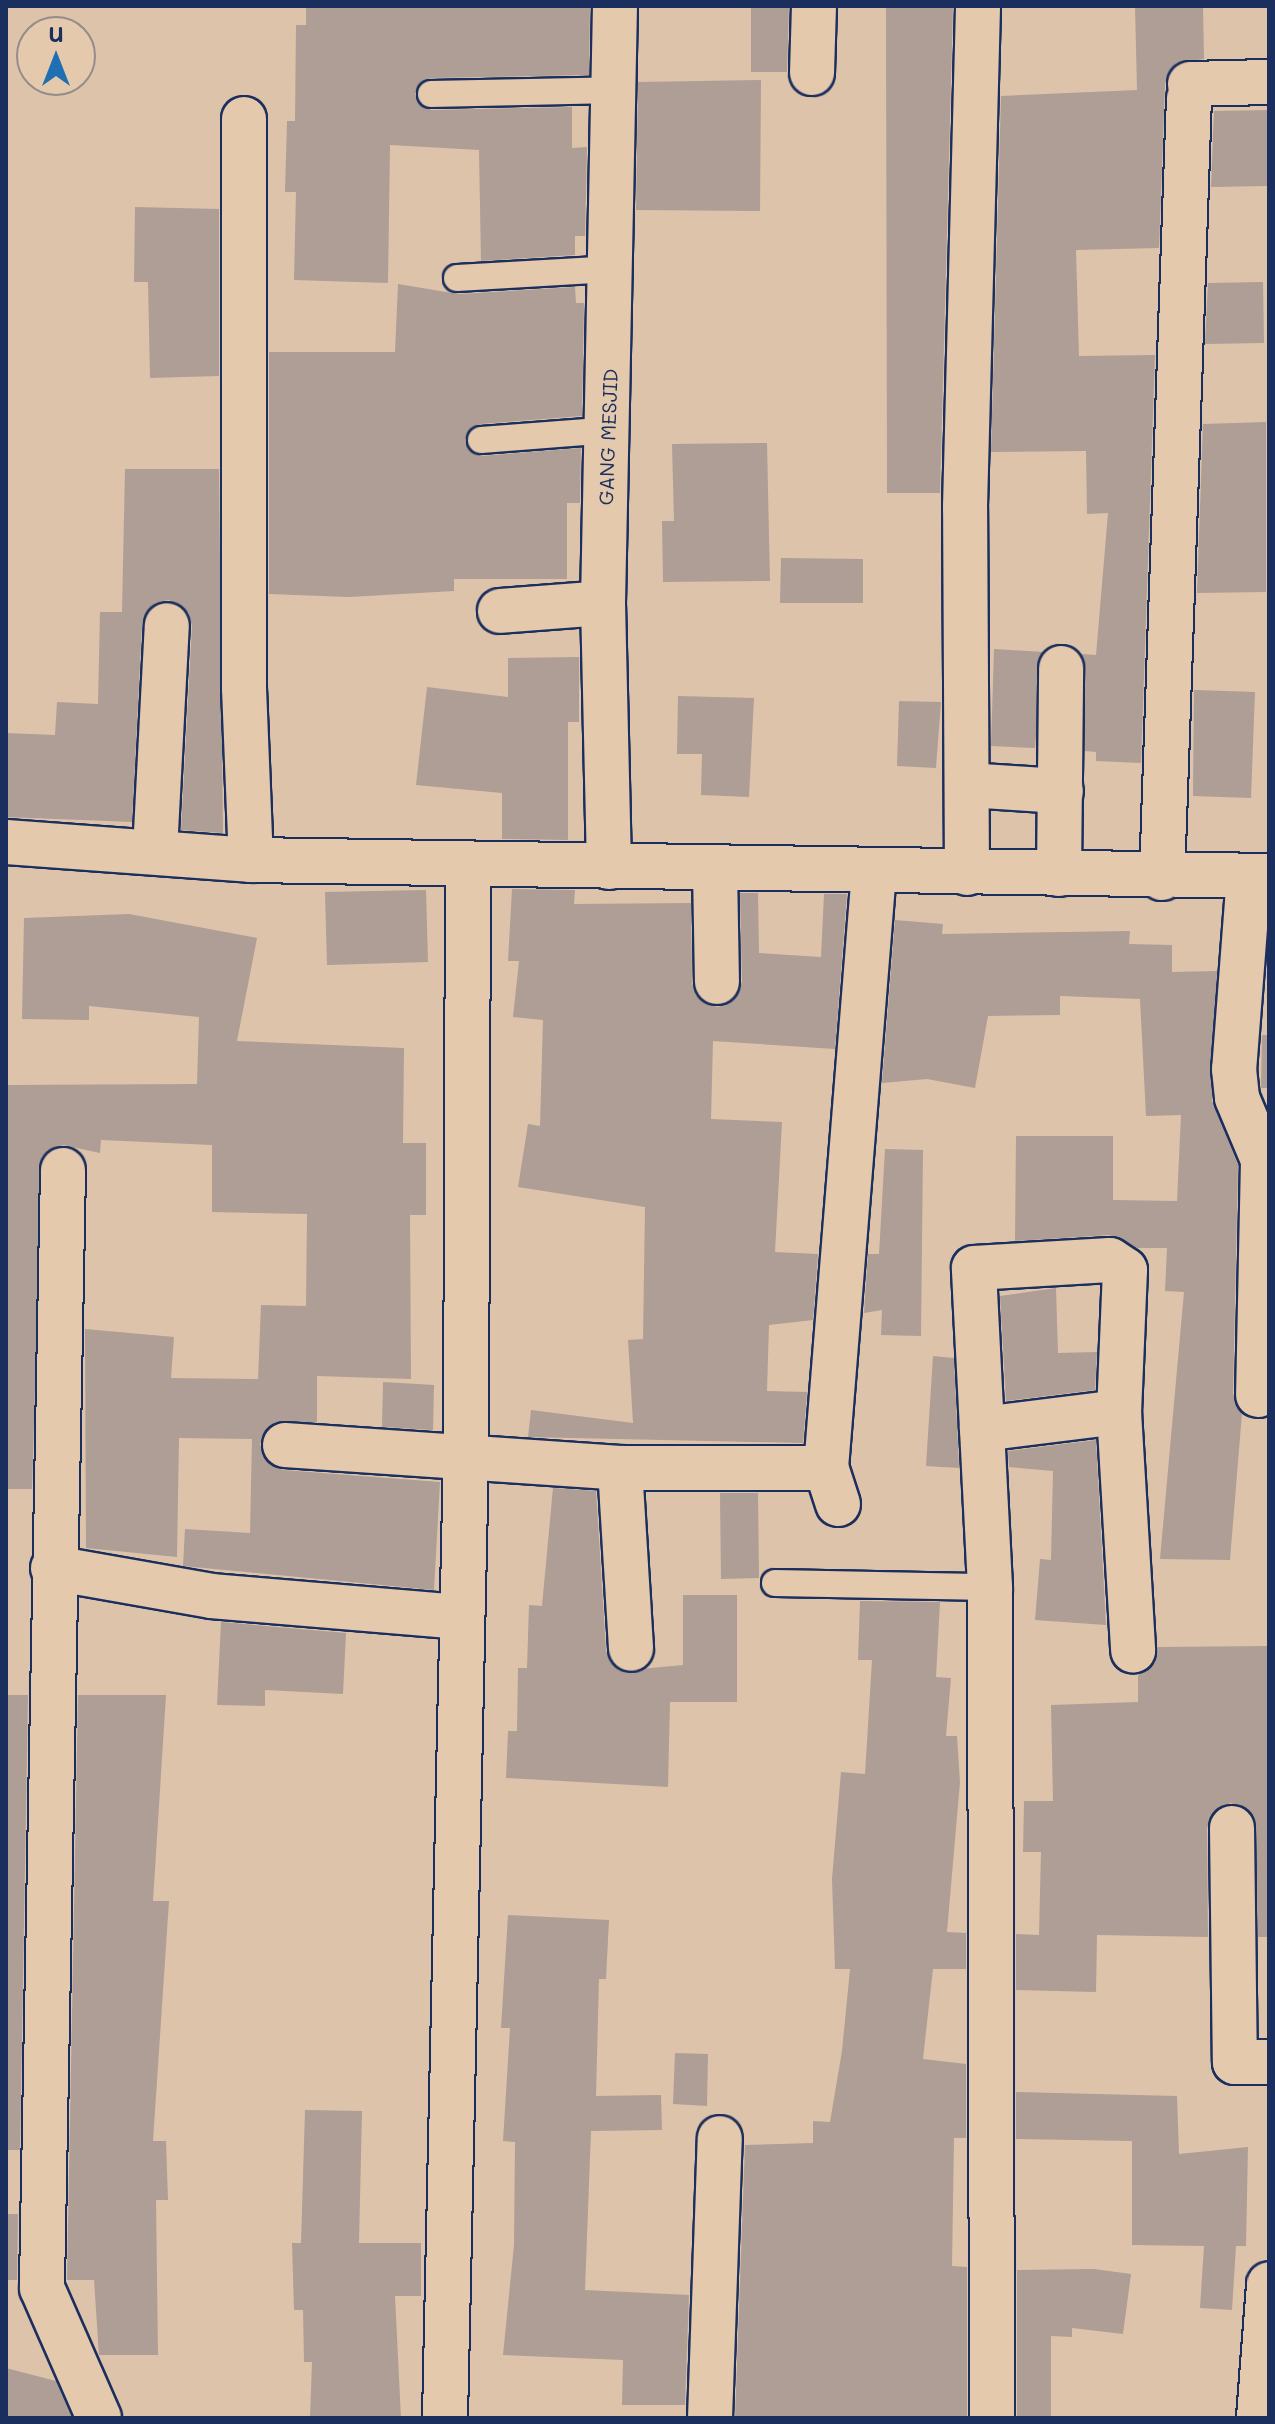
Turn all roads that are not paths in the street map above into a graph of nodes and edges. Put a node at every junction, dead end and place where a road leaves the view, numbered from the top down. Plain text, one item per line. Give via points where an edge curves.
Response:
1 (615, 6) edge
2 (814, 6) edge
3 (978, 6) edge
4 (812, 73) dead end
5 (1269, 82) edge
6 (615, 90) junction
7 (431, 94) dead end
8 (244, 119) dead end
9 (611, 269) junction
10 (457, 278) dead end
11 (610, 430) junction
12 (481, 440) dead end
13 (603, 603) junction
14 (500, 611) dead end
15 (167, 625) dead end
16 (1061, 668) dead end
17 (968, 785) junction
18 (1061, 791) junction
19 (6, 842) edge
20 (155, 851) junction
21 (251, 860) junction
22 (468, 866) junction
23 (609, 867) junction
24 (715, 869) junction
25 (874, 871) junction
26 (967, 873) junction
27 (1059, 874) junction
28 (1259, 876) edge
29 (1162, 878) junction
30 (717, 982) dead end
31 (63, 1170) dead end
32 (1258, 1395) dead end
33 (1119, 1412) junction
34 (982, 1429) junction
35 (285, 1445) dead end
36 (466, 1459) junction
37 (620, 1468) junction
38 (53, 1568) junction
39 (775, 1583) dead end
40 (990, 1587) junction
41 (459, 1617) junction
42 (631, 1649) dead end
43 (1133, 1651) dead end
44 (1232, 1828) dead end
45 (1269, 2062) edge
46 (720, 2138) dead end
47 (1269, 2284) edge
48 (99, 2418) edge
49 (445, 2418) edge
50 (710, 2418) edge
51 (992, 2418) edge
52 (1259, 2418) edge

1 - 6 street, GANG MESJID
2 - 4 street
3 - 17 street via 965,507
5 - 29 street via 1189,91
6 - 7 lane
6 - 9 street, GANG MESJID
8 - 21 street via 244,688
9 - 10 lane
9 - 11 street, GANG MESJID
11 - 12 lane
11 - 13 street, GANG MESJID
13 - 14 street
13 - 23 street, GANG MESJID
15 - 20 street
16 - 18 street
17 - 18 street
17 - 26 street
18 - 27 street
19 - 20 street
20 - 21 street
21 - 22 street
22 - 23 street
22 - 36 street
23 - 24 street
24 - 25 street
24 - 30 street
25 - 26 street
25 - 37 street via 832,1486
26 - 27 street
27 - 29 street
28 - 29 street
28 - 32 street via 1234,1069 1237,1098 1263,1160
31 - 38 street
33 - 34 street
33 - 34 street via 1125,1270 1110,1260 974,1268
33 - 43 street
34 - 40 street
35 - 36 street
36 - 37 street
36 - 41 street
37 - 42 street
38 - 41 street via 211,1596
38 - 48 street via 42,2288
39 - 40 lane
40 - 51 street
41 - 49 street
44 - 45 street via 1235,2062
46 - 50 street
47 - 52 street

